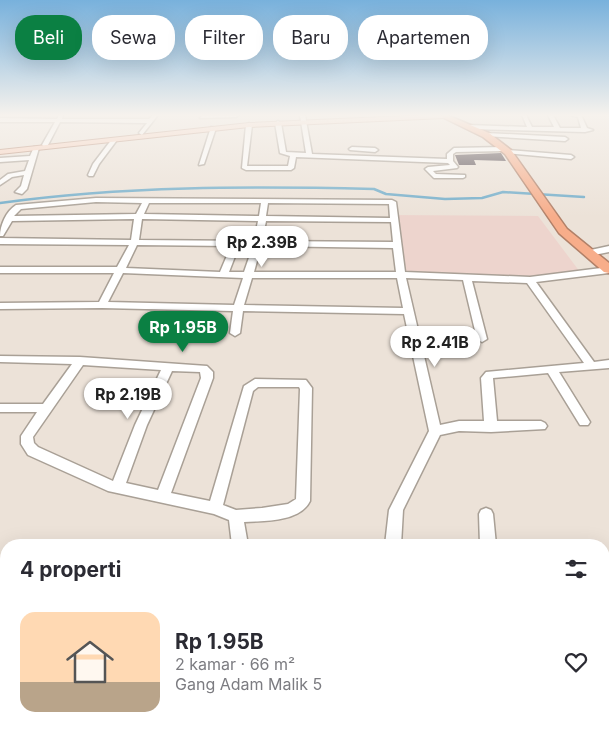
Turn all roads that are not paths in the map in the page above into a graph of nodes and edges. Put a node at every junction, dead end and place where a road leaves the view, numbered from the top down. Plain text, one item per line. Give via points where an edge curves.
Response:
1 (13, 149) edge
2 (21, 149) edge
3 (36, 149) edge
4 (107, 149) edge
5 (206, 149) edge
6 (247, 149) edge
7 (282, 149) edge
8 (308, 149) edge
9 (355, 149) edge
10 (506, 150) junction
11 (0, 151) edge
12 (309, 155) junction
13 (293, 156) junction
14 (571, 157) dead end
15 (34, 158) junction
16 (450, 158) junction
17 (0, 160) edge
18 (201, 164) dead end
19 (28, 174) junction
20 (91, 175) dead end
21 (463, 176) dead end
22 (0, 183) edge
23 (19, 192) dead end
24 (147, 200) junction
25 (266, 200) junction
26 (10, 218) junction
27 (138, 218) junction
28 (262, 218) junction
29 (395, 220) junction
30 (0, 234) edge
31 (0, 241) edge
32 (135, 241) junction
33 (236, 242) junction
34 (258, 243) junction
35 (396, 246) junction
36 (609, 249) edge
37 (589, 253) junction
38 (0, 270) edge
39 (118, 270) junction
40 (609, 270) edge
41 (248, 274) junction
42 (223, 275) junction
43 (401, 275) junction
44 (467, 279) junction
45 (530, 280) junction
46 (102, 305) junction
47 (0, 306) edge
48 (238, 308) junction
49 (410, 310) junction
50 (235, 333) dead end
51 (482, 339) dead end
52 (0, 359) edge
53 (80, 361) junction
54 (609, 364) edge
55 (591, 365) junction
56 (169, 366) junction
57 (551, 369) junction
58 (0, 408) edge
59 (48, 408) junction
60 (584, 422) dead end
61 (541, 426) dead end
62 (491, 427) junction
63 (434, 431) junction
64 (118, 486) junction
65 (163, 496) junction
66 (215, 508) junction
67 (486, 514) dead end
68 (236, 516) junction
69 (239, 539) edge
70 (394, 539) edge
71 (488, 539) edge

1 - 11 main road
2 - 11 main road
3 - 15 street
4 - 20 street
5 - 18 street
6 - 13 street via 244,168 291,168
7 - 13 street via 283,153
8 - 12 street
9 - 16 street
10 - 14 street
10 - 16 street via 456,150
10 - 37 highway via 563,231
12 - 13 street
12 - 16 street
15 - 17 street
15 - 19 street
16 - 21 street via 455,167 430,168 431,175
19 - 22 street via 10,175
19 - 23 street
24 - 25 street
24 - 26 street via 96,200 20,207
24 - 27 street
25 - 28 street
25 - 29 street via 390,201
26 - 27 street
26 - 30 street
27 - 28 street
27 - 32 street
28 - 29 street
28 - 34 street
29 - 35 street
31 - 32 street
32 - 33 street
32 - 39 street
33 - 34 street
33 - 42 street
34 - 35 street
34 - 41 street
35 - 43 street
36 - 37 street
37 - 40 highway
38 - 39 street
39 - 42 street
39 - 46 street
40 - 45 street
41 - 42 street
41 - 43 street
41 - 48 street
43 - 44 street
43 - 49 street
44 - 45 street
44 - 51 street
45 - 55 street
46 - 47 street
46 - 48 street
48 - 49 street
48 - 50 street
49 - 63 street
52 - 53 street
53 - 56 street
53 - 59 street
54 - 55 street
55 - 57 street
56 - 64 street via 141,425
56 - 65 street via 199,368 207,372
57 - 60 street
57 - 62 street via 488,376
58 - 59 street
59 - 64 street via 27,436 33,451 108,485
61 - 62 street
62 - 63 street via 459,426
63 - 70 street via 396,510
64 - 65 street
65 - 66 street
66 - 68 street
66 - 68 street via 250,386 255,383 302,384 306,388 301,506 292,510
67 - 71 street
68 - 69 street

